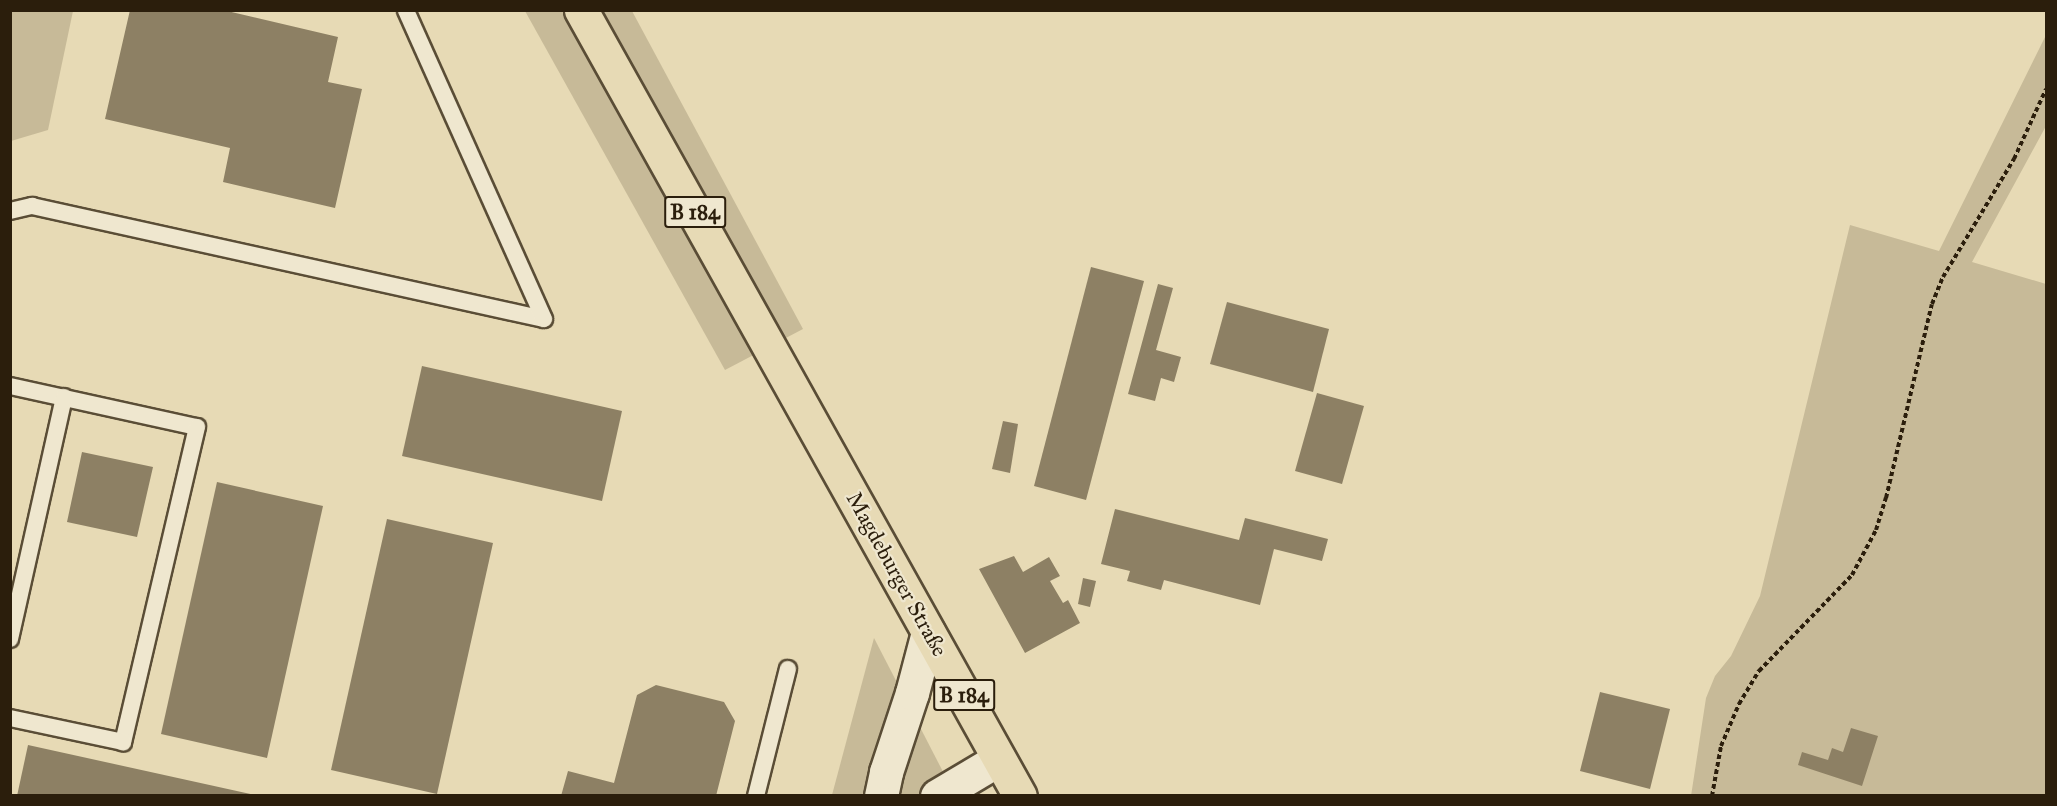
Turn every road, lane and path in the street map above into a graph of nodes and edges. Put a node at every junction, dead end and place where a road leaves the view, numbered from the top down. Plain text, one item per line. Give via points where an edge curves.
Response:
1 (406, 10) edge
2 (581, 10) edge
3 (2046, 89) edge
4 (10, 211) edge
5 (10, 386) edge
6 (64, 397) junction
7 (928, 632) junction
8 (10, 639) edge
9 (788, 669) dead end
10 (10, 718) edge
11 (999, 759) junction
12 (756, 795) edge
13 (881, 795) edge
14 (938, 795) edge
15 (1020, 795) edge
16 (1712, 795) edge

1 - 4 lane via 544,319 32,206
2 - 7 main road, Magdeburger Straße / B 184
3 - 16 path via 2014,159 1943,276 1876,530 1852,575 1759,671 1721,746
5 - 6 lane
6 - 8 lane
6 - 10 lane via 197,427 123,742
7 - 11 main road, Magdeburger Straße / B 184
7 - 13 street
9 - 12 lane
11 - 14 street
11 - 15 main road, Magdeburger Straße / B 184

